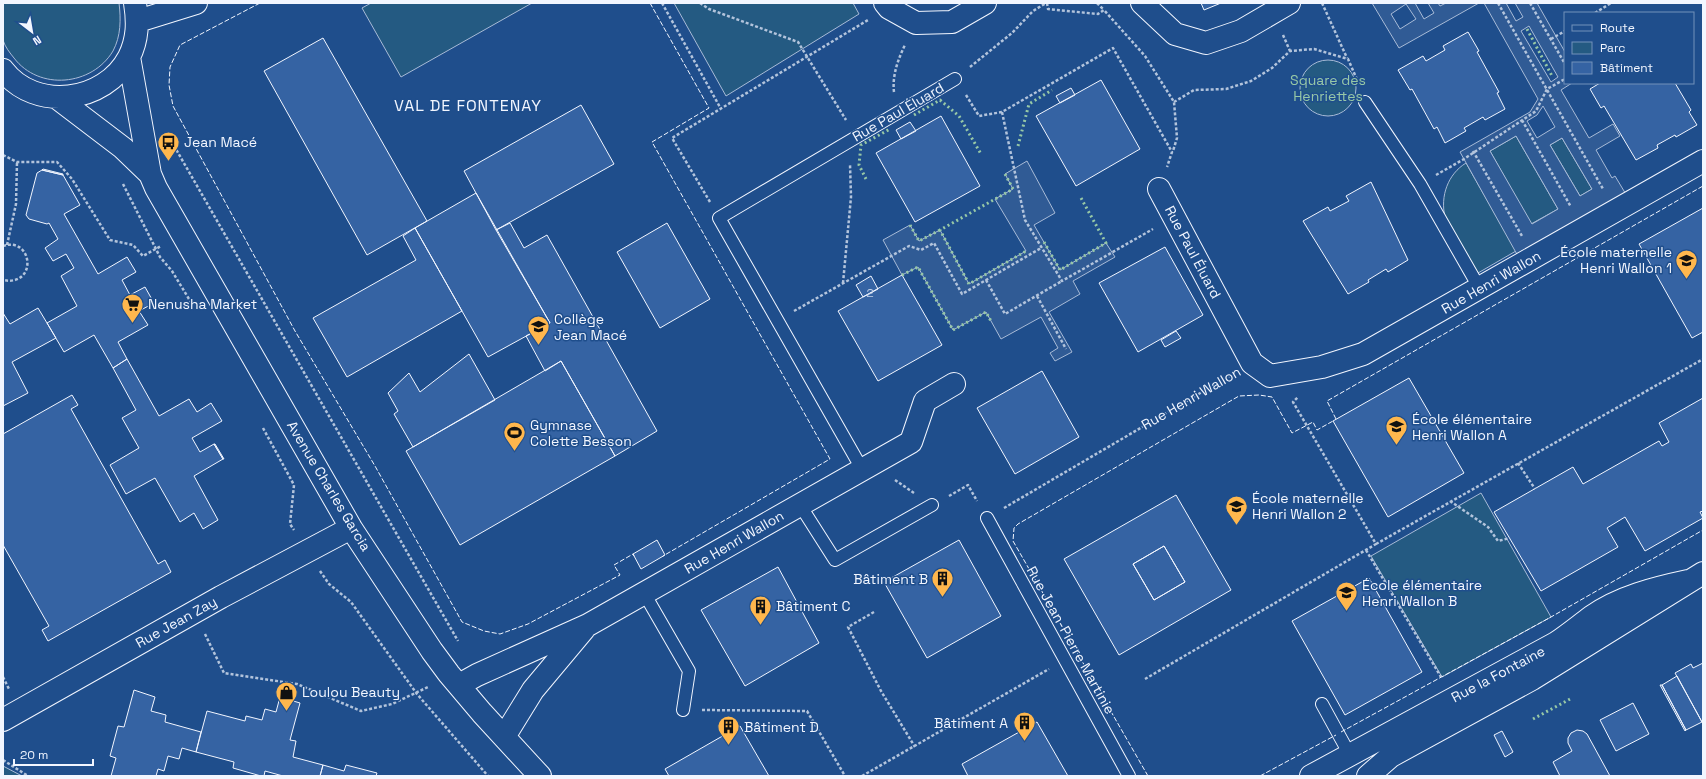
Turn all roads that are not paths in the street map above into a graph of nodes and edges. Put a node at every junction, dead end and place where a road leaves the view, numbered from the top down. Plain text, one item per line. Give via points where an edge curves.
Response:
1 (196, 3) edge
2 (985, 3) edge
3 (1142, 3) edge
4 (1289, 3) edge
5 (887, 5) edge
6 (137, 12) edge
7 (129, 57) junction
8 (3, 70) edge
9 (955, 79) road end
10 (56, 97) junction
11 (1365, 102) road end
12 (1703, 161) edge
13 (150, 174) junction
14 (1159, 189) road end
15 (1480, 288) junction
16 (1252, 363) joint
17 (954, 384) dead end
18 (871, 464) junction
19 (800, 505) junction
20 (932, 505) road end
21 (987, 518) road end
22 (351, 528) junction
23 (1696, 577) edge
24 (644, 593) junction
25 (588, 625) junction
26 (462, 678) junction
27 (1322, 704) dead end
28 (683, 710) road end
29 (3, 720) edge
30 (504, 737) junction
31 (1350, 755) junction
32 (540, 776) edge
33 (1129, 776) edge
34 (1311, 776) edge
35 (1368, 776) edge

1 - 6 street
2 - 5 street via 952,22 916,23
3 - 4 street via 1175,34 1206,43 1240,32
6 - 7 street via 136,39
7 - 10 street via 106,83 91,92 74,97
7 - 13 street, Avenue Charles Garcia
8 - 10 street via 21,86 38,94
9 - 18 lane, Rue Paul Éluard via 719,218 778,320
10 - 13 street, Avenue Charles Garcia via 123,148
11 - 15 lane via 1420,184
12 - 15 street, Rue Henri Wallon
13 - 22 street, Avenue Charles Garcia
14 - 16 street, Rue Paul Éluard
15 - 16 street, Rue Henri Wallon via 1363,354 1322,367 1270,376
17 - 18 street, Rue Henri Wallon via 925,401 911,442
18 - 19 street, Rue Henri Wallon
19 - 20 lane via 835,560
19 - 24 street, Rue Henri Wallon
21 - 33 lane, Rue Jean-Pierre Martinie
22 - 26 street, Avenue Charles Garcia via 432,651
22 - 29 street, Rue Jean Zay via 197,610
23 - 31 street, Rue la Fontaine via 1628,598 1592,617 1556,643
23 - 35 street, Rue la Fontaine via 1532,680 1391,756
24 - 25 street, Rue Henri Wallon
24 - 28 lane via 689,671
25 - 26 street, Rue Henri Wallon
25 - 30 street, Rue Henri Wallon via 533,690
26 - 30 street, Avenue Charles Garcia
27 - 31 lane
30 - 32 street, Avenue Charles Garcia
31 - 34 street, Rue la Fontaine

